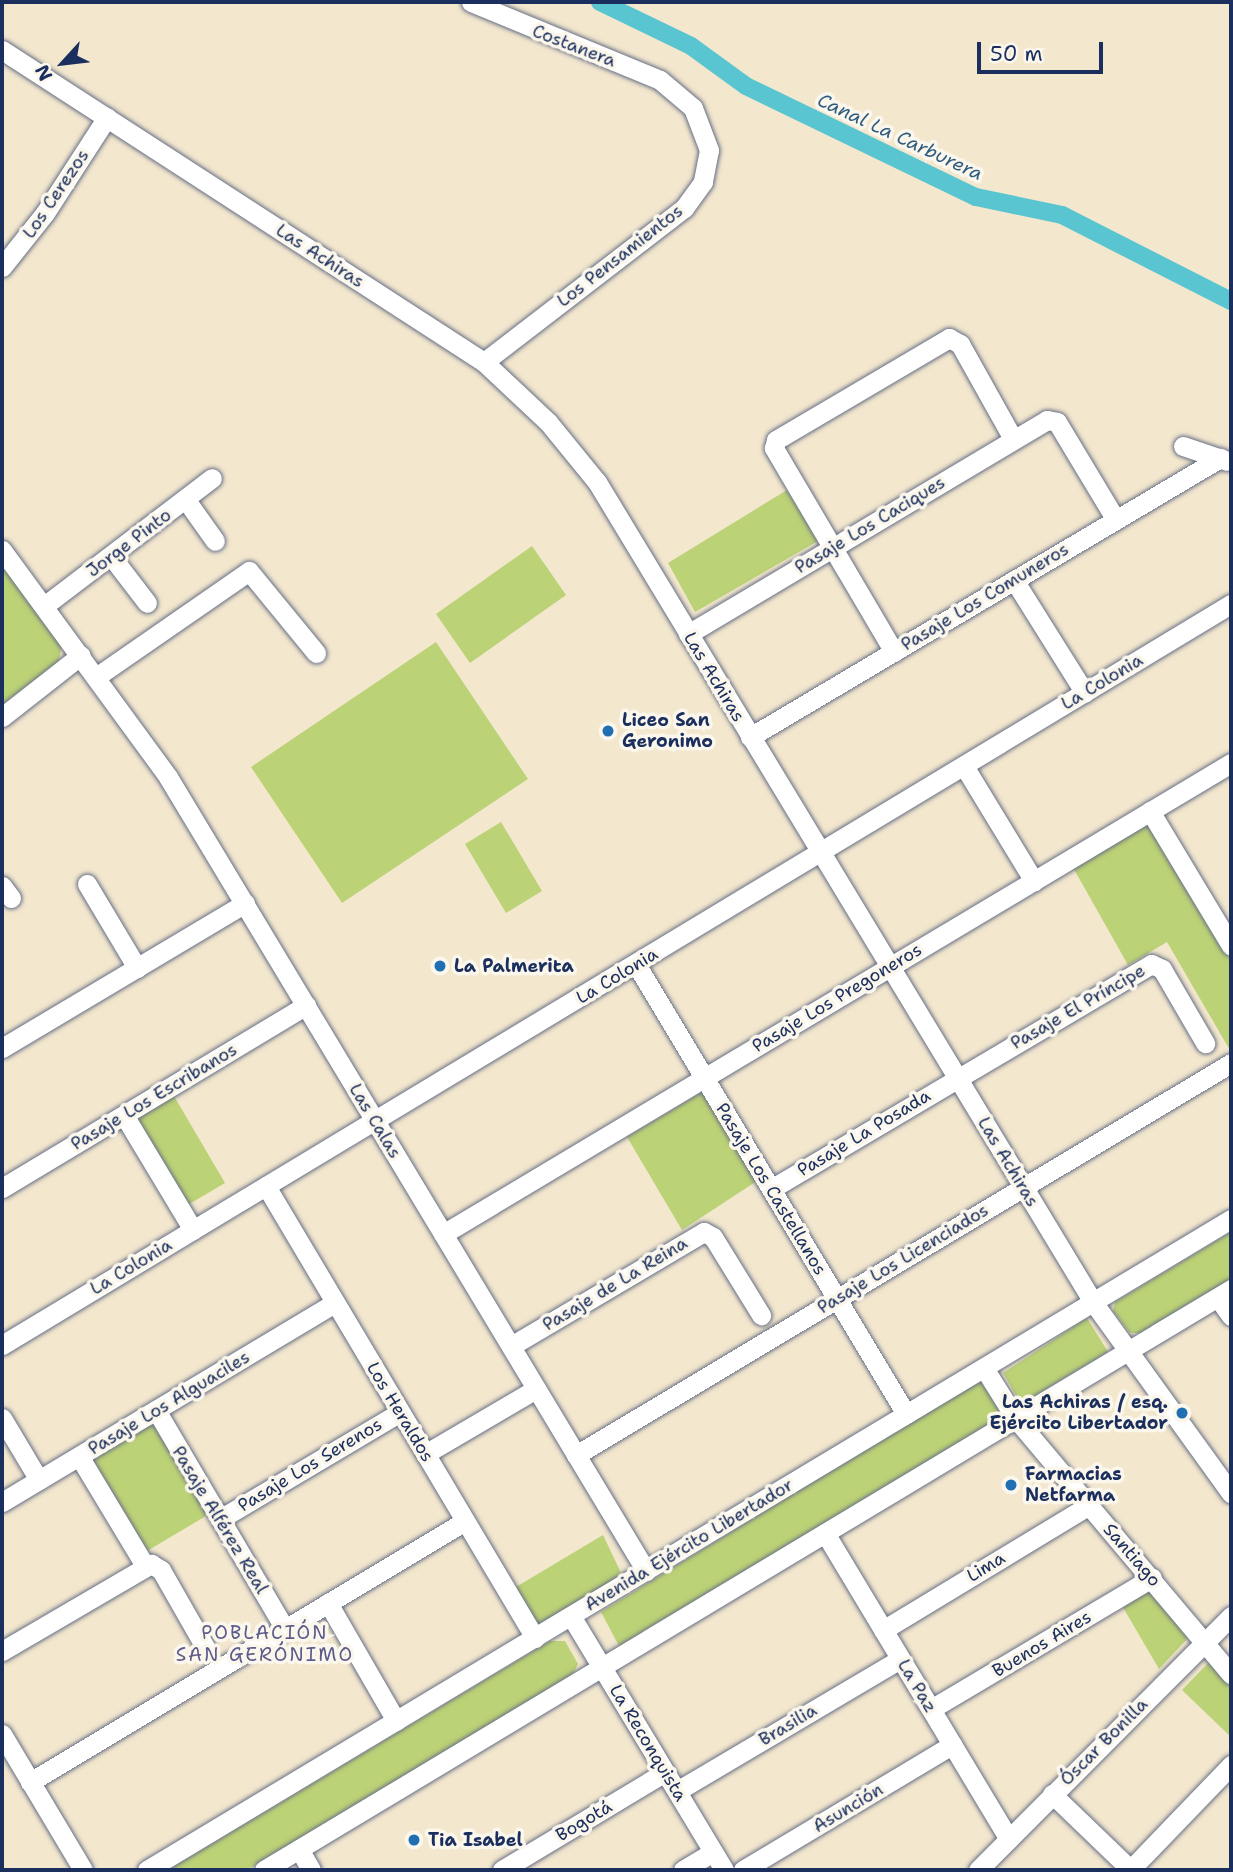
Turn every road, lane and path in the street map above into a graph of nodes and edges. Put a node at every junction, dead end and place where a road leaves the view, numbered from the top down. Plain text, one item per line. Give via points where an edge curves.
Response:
1 (471, 2) edge
2 (2, 50) edge
3 (676, 91) joint
4 (107, 117) junction
5 (2, 267) edge
6 (484, 362) junction
7 (1013, 439) junction
8 (1183, 446) dead end
9 (1226, 460) edge
10 (212, 478) dead end
11 (186, 500) junction
12 (1116, 520) junction
13 (215, 541) dead end
14 (833, 548) junction
15 (2, 550) edge
16 (111, 556) junction
17 (1014, 580) junction
18 (147, 603) dead end
19 (1231, 604) edge
20 (44, 606) junction
21 (688, 635) junction
22 (894, 652) junction
23 (316, 653) dead end
24 (81, 656) junction
25 (96, 677) junction
26 (1085, 693) junction
27 (2, 717) edge
28 (750, 737) junction
29 (1231, 763) edge
30 (964, 766) junction
31 (1150, 811) junction
32 (821, 853) junction
33 (1034, 881) junction
34 (87, 884) dead end
35 (245, 904) junction
36 (1224, 917) edge
37 (1231, 946) edge
38 (636, 964) junction
39 (890, 967) junction
40 (137, 968) junction
41 (306, 1005) junction
42 (1205, 1043) dead end
43 (2, 1048) edge
44 (1231, 1063) edge
45 (957, 1077) junction
46 (704, 1078) junction
47 (124, 1115) junction
48 (375, 1121) junction
49 (3, 1185) edge
50 (266, 1186) junction
51 (1023, 1187) junction
52 (771, 1189) junction
53 (1231, 1219) edge
54 (193, 1230) junction
55 (443, 1234) junction
56 (1224, 1294) edge
57 (837, 1299) junction
58 (1093, 1302) junction
59 (335, 1303) junction
60 (761, 1315) dead end
61 (1231, 1316) edge
62 (2, 1345) edge
63 (510, 1346) junction
64 (1127, 1352) junction
65 (984, 1368) junction
66 (536, 1389) junction
67 (156, 1410) junction
68 (400, 1412) junction
69 (906, 1415) junction
70 (2, 1418) edge
71 (1016, 1419) junction
72 (425, 1454) junction
73 (576, 1455) junction
74 (79, 1456) junction
75 (39, 1480) junction
76 (1231, 1493) edge
77 (2, 1502) edge
78 (1089, 1505) junction
79 (220, 1519) junction
80 (465, 1521) junction
81 (825, 1533) junction
82 (145, 1566) junction
83 (646, 1571) junction
84 (1153, 1578) junction
85 (328, 1604) junction
86 (571, 1616) junction
87 (1231, 1616) edge
88 (285, 1629) junction
89 (883, 1630) junction
90 (535, 1638) junction
91 (1205, 1639) junction
92 (205, 1647) dead end
93 (2, 1651) edge
94 (900, 1658) junction
95 (602, 1667) junction
96 (1231, 1674) edge
97 (931, 1709) junction
98 (396, 1721) junction
99 (2, 1734) edge
100 (953, 1745) junction
101 (1231, 1765) edge
102 (665, 1772) junction
103 (30, 1782) junction
104 (677, 1791) junction
105 (1052, 1794) junction
106 (1009, 1839) junction
107 (299, 1849) junction
108 (713, 1852) junction
109 (984, 1868) edge
110 (83, 1870) edge
111 (147, 1870) edge
112 (264, 1870) edge
113 (311, 1870) edge
114 (502, 1870) edge
115 (683, 1870) edge
116 (724, 1870) edge
117 (743, 1870) edge
118 (1131, 1870) edge

1 - 3 street, Costanera via 642,72
2 - 4 street, Las Achiras
3 - 6 street, Los Pensamientos via 700,119 708,141 707,172 697,192 684,208
4 - 5 street, Los Cerezos via 46,213
4 - 6 street, Las Achiras
6 - 21 street, Las Achiras via 548,422 597,482
7 - 12 street, Pasaje Los Caciques via 1054,420
7 - 14 street, Pasaje Los Caciques
7 - 14 street via 960,344 949,338 774,443
8 - 9 street
9 - 12 street, Pasaje Los Comuneros
10 - 11 street, Jorge Pinto
11 - 13 street
11 - 16 street, Jorge Pinto
12 - 17 street, Pasaje Los Comuneros
14 - 21 street, Pasaje Los Caciques
14 - 22 street
15 - 20 street, Las Calas
16 - 18 street
16 - 20 street, Jorge Pinto
17 - 22 street, Pasaje Los Comuneros
17 - 26 street
19 - 26 street, La Colonia
20 - 24 street, Las Calas
21 - 28 street, Las Achiras
22 - 28 street, Pasaje Los Comuneros
23 - 25 street via 248,571
24 - 25 street, Las Calas
24 - 27 street
25 - 35 street, Las Calas via 168,776
26 - 30 street, La Colonia
28 - 32 street, Las Achiras
29 - 31 street, Pasaje Los Pregoneros
30 - 32 street, La Colonia
30 - 33 street
31 - 33 street, Pasaje Los Pregoneros
31 - 36 street
32 - 38 street, La Colonia
32 - 39 street, Las Achiras
33 - 39 street, Pasaje Los Pregoneros
34 - 40 street
35 - 40 street
35 - 41 street, Las Calas
36 - 37 street
38 - 46 street, Pasaje Los Castellanos
38 - 48 street, La Colonia
39 - 45 street, Las Achiras
39 - 46 street, Pasaje Los Pregoneros
40 - 43 street
41 - 47 street, Pasaje Los Escribanos
41 - 48 street, Las Calas
42 - 45 street, Pasaje El Príncipe via 1162,969 1151,964
44 - 51 street, Pasaje Los Licenciados
45 - 51 street, Las Achiras
45 - 52 street, Pasaje La Posada
46 - 52 street, Pasaje Los Castellanos
46 - 55 street, Pasaje Los Pregoneros
47 - 49 street, Pasaje Los Escribanos
47 - 54 street
48 - 50 street, La Colonia
48 - 55 street, Las Calas
50 - 54 street, La Colonia
50 - 59 street, Los Heraldos
51 - 57 street, Pasaje Los Licenciados
51 - 58 street, Las Achiras
52 - 57 street, Pasaje Los Castellanos
53 - 58 street, Avenida Ejército Libertador
54 - 62 street, La Colonia
55 - 63 street, Las Calas
56 - 61 street
56 - 64 street
57 - 69 street, Pasaje Los Castellanos
57 - 73 street, Pasaje Los Licenciados
58 - 64 street, Las Achiras
58 - 65 street, Avenida Ejército Libertador
59 - 67 street, Pasaje Los Alguaciles
59 - 68 street, Los Heraldos
60 - 63 street, Pasaje de La Reina via 711,1234 704,1232
63 - 66 street, Las Calas
64 - 71 street
64 - 76 street, Las Achiras
65 - 69 street, Avenida Ejército Libertador
65 - 71 street, Santiago
66 - 72 street
66 - 73 street, Las Calas
67 - 74 street, Pasaje Los Alguaciles
67 - 79 street, Pasaje Alférez Real
68 - 72 street, Los Heraldos
68 - 79 street, Pasaje Los Serenos
69 - 83 street, Avenida Ejército Libertador
70 - 75 street
71 - 78 street, Santiago
71 - 81 street
72 - 80 street, Los Heraldos
73 - 83 street, Las Calas
74 - 75 street, Pasaje Los Alguaciles
74 - 82 street
75 - 77 street, Pasaje Los Alguaciles
78 - 84 street, Santiago
78 - 89 street, Lima
79 - 88 street, Pasaje Alférez Real
80 - 85 street
80 - 90 street, Los Heraldos
81 - 89 street, La Paz
81 - 95 street
82 - 92 street via 155,1564 161,1570
82 - 93 street
83 - 86 street, Avenida Ejército Libertador
84 - 91 street, Santiago
84 - 97 street, Buenos Aires
85 - 88 street
85 - 98 street
86 - 90 street, Avenida Ejército Libertador
86 - 95 street, La Reconquista
87 - 91 street, Óscar Bonilla
88 - 103 street
89 - 94 street, La Paz
90 - 98 street, Avenida Ejército Libertador
91 - 96 street, Santiago
91 - 105 street, Óscar Bonilla
94 - 97 street, La Paz
94 - 104 street, Brasilia
95 - 102 street, La Reconquista
95 - 107 street
97 - 100 street, La Paz
98 - 111 street, Avenida Ejército Libertador
99 - 103 street
100 - 106 street, La Paz
100 - 117 street, Asunción
101 - 118 street
102 - 104 street, La Reconquista
102 - 114 street, Bogotá
103 - 110 street
104 - 108 street, La Reconquista
105 - 106 street, Óscar Bonilla
105 - 118 street
106 - 109 street, Óscar Bonilla
107 - 112 street
107 - 113 street
108 - 115 street
108 - 116 street, La Reconquista

